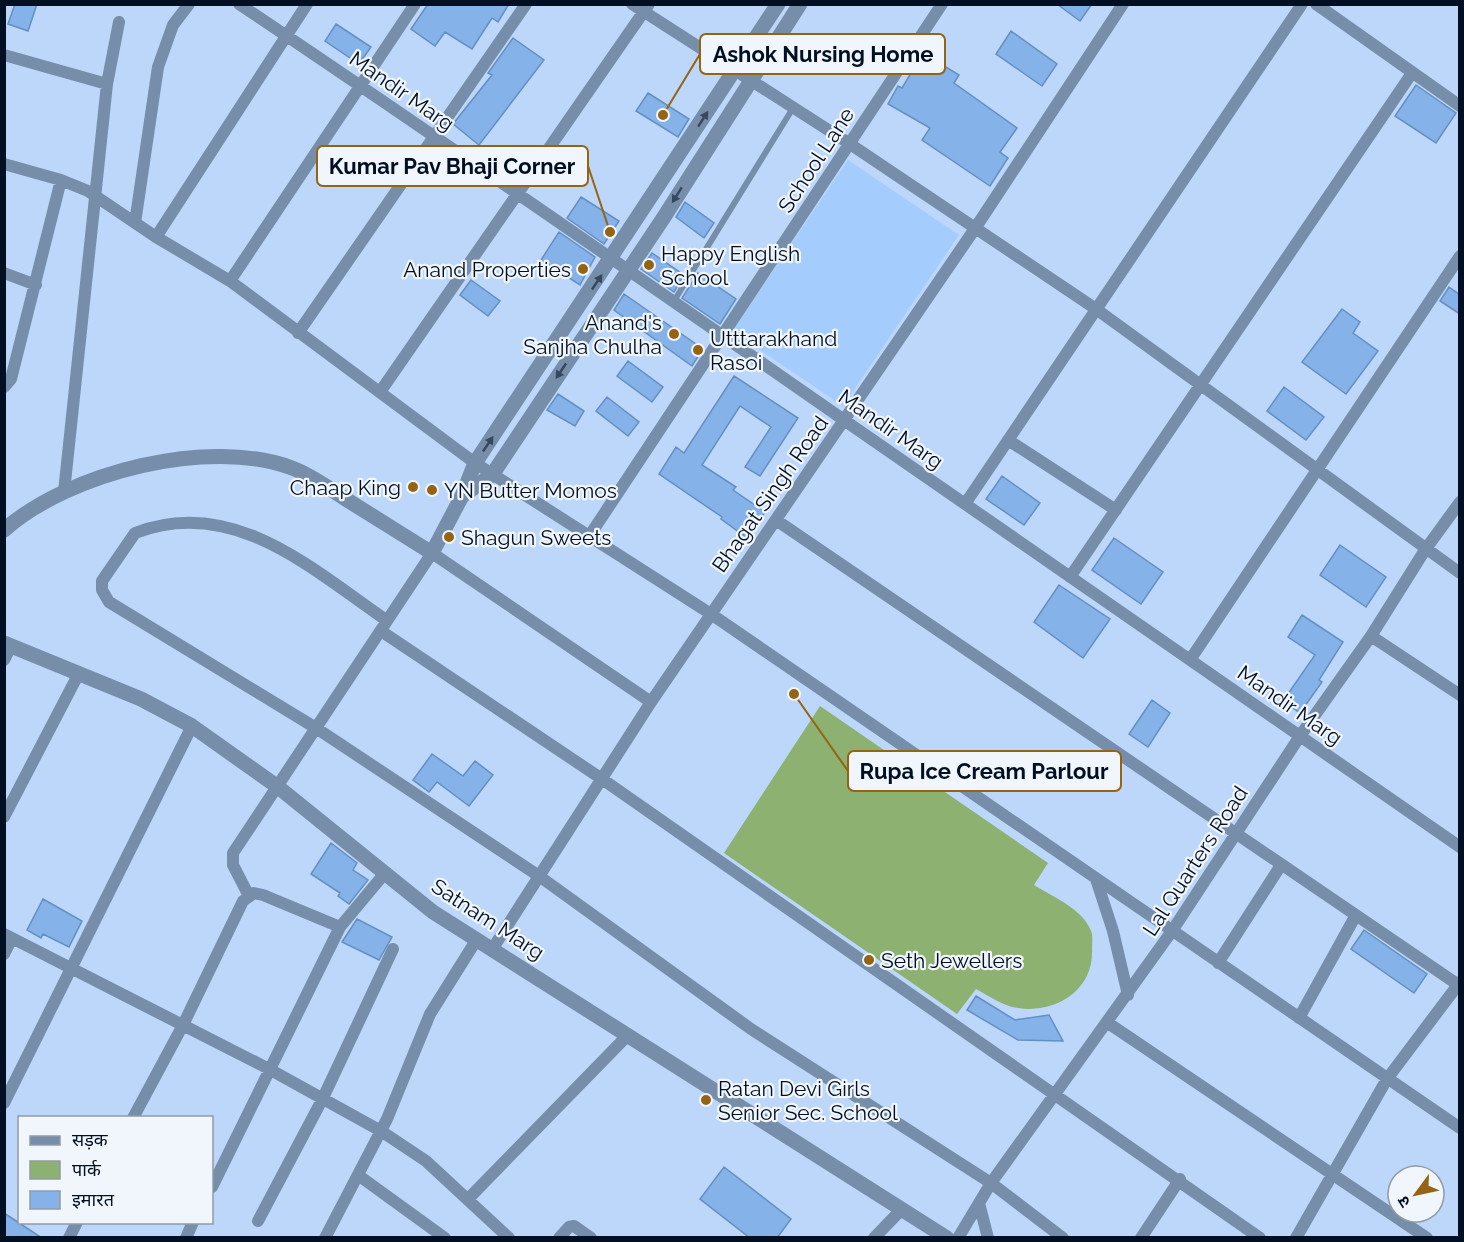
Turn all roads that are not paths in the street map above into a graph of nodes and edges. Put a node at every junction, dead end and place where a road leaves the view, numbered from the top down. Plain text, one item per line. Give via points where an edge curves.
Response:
1 (189, 4) edge
2 (238, 4) edge
3 (307, 4) edge
4 (415, 4) edge
5 (526, 4) edge
6 (632, 4) edge
7 (778, 4) edge
8 (800, 4) edge
9 (942, 4) edge
10 (1123, 4) edge
11 (1302, 4) edge
12 (1316, 4) edge
13 (647, 8) edge
14 (118, 22) dead end
15 (286, 36) junction
16 (4, 55) edge
17 (734, 71) junction
18 (1412, 73) junction
19 (749, 80) junction
20 (107, 84) junction
21 (361, 85) junction
22 (1460, 106) edge
23 (794, 108) junction
24 (435, 139) junction
25 (850, 144) junction
26 (4, 164) edge
27 (61, 180) junction
28 (518, 195) junction
29 (96, 196) junction
30 (135, 223) junction
31 (974, 230) junction
32 (156, 237) junction
33 (1460, 256) edge
34 (613, 259) junction
35 (628, 270) junction
36 (4, 273) edge
37 (230, 281) junction
38 (36, 285) junction
39 (674, 302) junction
40 (1096, 309) junction
41 (298, 333) junction
42 (724, 337) junction
43 (7, 381) edge
44 (1200, 386) junction
45 (380, 392) junction
46 (844, 421) junction
47 (1008, 440) junction
48 (475, 463) junction
49 (1317, 470) junction
50 (492, 475) junction
51 (64, 492) junction
52 (462, 496) junction
53 (1460, 502) edge
54 (965, 504) junction
55 (1116, 510) junction
56 (776, 520) junction
57 (4, 530) edge
58 (590, 535) junction
59 (1425, 550) junction
60 (432, 553) junction
61 (1460, 573) edge
62 (1070, 577) junction
63 (711, 614) junction
64 (383, 625) junction
65 (1371, 636) junction
66 (7, 649) edge
67 (1190, 660) junction
68 (78, 675) junction
69 (1460, 695) edge
70 (651, 702) junction
71 (192, 726) junction
72 (316, 728) junction
73 (1300, 736) junction
74 (602, 779) junction
75 (278, 786) junction
76 (4, 817) edge
77 (1236, 834) junction
78 (1460, 847) edge
79 (1281, 865) junction
80 (385, 873) junction
81 (539, 876) junction
82 (1096, 879) junction
83 (249, 896) junction
84 (1356, 915) junction
85 (340, 927) junction
86 (1172, 932) junction
87 (8, 936) edge
88 (477, 939) junction
89 (494, 948) junction
90 (393, 949) dead end
91 (4, 954) edge
92 (1218, 963) junction
93 (71, 966) junction
94 (1459, 984) edge
95 (1128, 995) junction
96 (1299, 1018) junction
97 (1108, 1023) junction
98 (183, 1025) junction
99 (628, 1035) junction
100 (269, 1069) junction
101 (1387, 1078) junction
102 (1057, 1094) junction
103 (323, 1098) junction
104 (4, 1103) edge
105 (134, 1116) edge
106 (1460, 1128) edge
107 (381, 1131) junction
108 (1333, 1174) junction
109 (358, 1175) junction
110 (1180, 1179) junction
111 (991, 1183) junction
112 (213, 1185) edge
113 (469, 1198) junction
114 (979, 1203) junction
115 (901, 1210) junction
116 (258, 1221) dead end
117 (76, 1224) edge
118 (193, 1224) edge
119 (69, 1238) edge
120 (186, 1238) edge
121 (325, 1238) edge
122 (445, 1238) edge
123 (509, 1238) edge
124 (559, 1238) edge
125 (591, 1238) edge
126 (874, 1238) edge
127 (947, 1238) edge
128 (958, 1238) edge
129 (988, 1238) edge
130 (1063, 1238) edge
131 (1141, 1238) edge
132 (1260, 1238) edge
133 (1296, 1238) edge
134 (1427, 1238) edge

1 - 30 street via 173,25 158,67
2 - 15 street, Mandir Marg
3 - 15 street
4 - 21 street
5 - 24 street
6 - 13 street
7 - 17 street
8 - 19 street
9 - 25 street, School Lane
10 - 31 street, Bhagat Singh Road
11 - 40 street
12 - 18 street
13 - 17 street
13 - 28 street
14 - 20 street
15 - 21 street, Mandir Marg
15 - 32 street
16 - 20 street
17 - 19 street
34 -> 17 street
18 - 22 street
18 - 44 street
19 - 23 street
19 -> 35 street
20 - 29 street
21 - 24 street, Mandir Marg
21 - 37 street
23 - 25 street
23 - 39 lane
24 - 28 street, Mandir Marg
24 - 41 street
25 - 31 street
25 - 42 street, School Lane
26 - 27 street
27 - 29 street
27 - 38 street
28 - 34 street, Mandir Marg
28 - 45 street
29 - 30 street
29 - 51 street
30 - 32 street
31 - 40 street
31 - 46 street, Bhagat Singh Road
32 - 37 street
33 - 49 street
34 - 35 street, Mandir Marg
48 -> 34 street
35 - 39 street, Mandir Marg
35 -> 50 street
36 - 38 street
37 - 41 street
38 - 43 street
39 - 42 street, Mandir Marg
40 - 44 street
40 - 47 street
41 - 45 street
42 - 46 street, Mandir Marg
42 - 58 street, School Lane
44 - 49 street
44 - 55 street
45 - 48 street
46 - 54 street, Mandir Marg
46 - 56 street, Bhagat Singh Road
47 - 54 street
47 - 55 street
48 - 50 street
48 - 52 street
49 - 59 street
49 - 67 street
50 - 52 street
50 - 58 street
51 - 57 street
51 - 60 street via 100,477 150,464 242,457 304,473
52 - 60 street
53 - 59 street, Lal Quarters Road
54 - 62 street, Mandir Marg
55 - 62 street
56 - 63 street, Bhagat Singh Road
56 - 77 street
58 - 63 street
59 - 61 street
59 - 65 street, Lal Quarters Road
60 - 64 street
60 - 70 street
62 - 67 street, Mandir Marg
63 - 70 street, Bhagat Singh Road
63 - 82 street
64 - 72 street
64 - 72 street via 276,545 228,525 146,529 128,540 102,582 109,602
64 - 74 street
65 - 69 street
65 - 73 street, Lal Quarters Road
66 - 68 street, Satnam Marg
67 - 73 street, Mandir Marg
68 - 71 street, Satnam Marg via 141,699
68 - 76 street
70 - 74 street, Bhagat Singh Road
71 - 75 street, Satnam Marg
71 - 93 street
72 - 75 street
72 - 81 street
73 - 77 street, Lal Quarters Road
73 - 78 street, Mandir Marg
74 - 81 street, Bhagat Singh Road
74 - 102 street
75 - 80 street, Satnam Marg
75 - 83 street via 233,853 233,865
77 - 79 street
77 - 86 street, Lal Quarters Road
79 - 84 street
79 - 92 street
80 - 85 street
80 - 88 street, Satnam Marg via 434,912
81 - 89 street, Bhagat Singh Road
81 - 111 street via 751,1029
82 - 86 street
82 - 95 street
83 - 85 street via 263,895
83 - 98 street via 243,901
84 - 94 street
84 - 96 street
85 - 100 street
86 - 92 street
86 - 95 street, Lal Quarters Road
87 - 91 street
87 - 93 street
88 - 89 street, Satnam Marg
88 - 107 street via 430,1014
89 - 99 street, Satnam Marg
90 - 103 street
92 - 96 street
93 - 98 street
93 - 104 street
94 - 101 street
95 - 97 street, Lal Quarters Road
96 - 101 street
97 - 102 street, Lal Quarters Road
97 - 108 street
98 - 100 street
98 - 105 street
99 - 113 street
99 - 115 street, Satnam Marg
100 - 103 street
100 - 112 street
101 - 106 street
101 - 108 street
102 - 110 street
102 - 111 street, Lal Quarters Road
103 - 107 street
103 - 116 street
107 - 109 street
107 - 113 street via 426,1161
108 - 133 street
108 - 134 street
109 - 121 street
109 - 122 street
110 - 131 street
110 - 132 street
111 - 114 street, Lal Quarters Road
111 - 130 street
113 - 123 street
114 - 128 street, Lal Quarters Road
114 - 129 street
115 - 126 street
115 - 127 street, Satnam Marg
117 - 119 street
118 - 120 street
124 - 125 street via 574,1226

